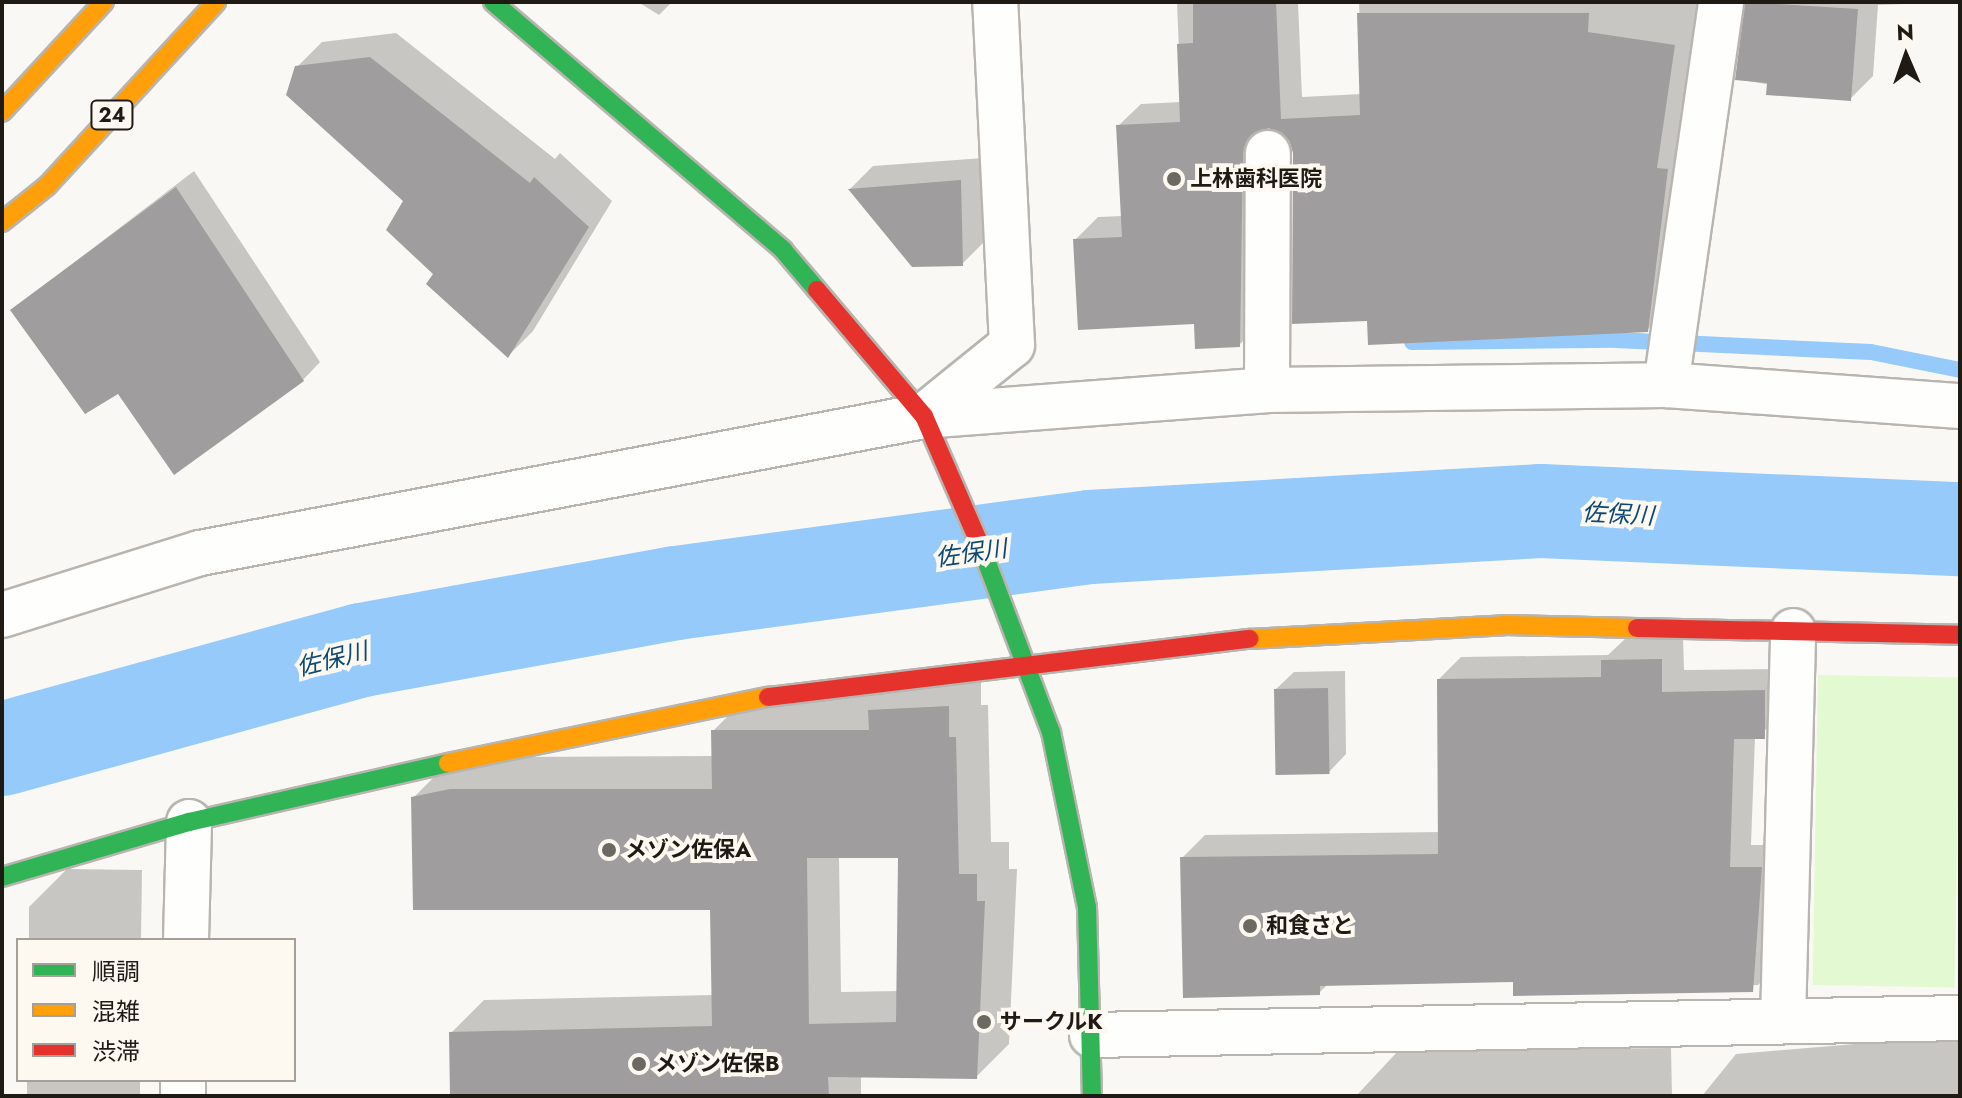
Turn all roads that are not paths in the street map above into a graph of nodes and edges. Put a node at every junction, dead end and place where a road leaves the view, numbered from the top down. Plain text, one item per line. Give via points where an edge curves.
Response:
1 (104, 2) edge
2 (216, 2) edge
3 (493, 2) edge
4 (995, 2) edge
5 (1721, 2) edge
6 (2, 112) edge
7 (1268, 153) dead end
8 (2, 222) edge
9 (1666, 385) junction
10 (1267, 390) junction
11 (1960, 406) edge
12 (924, 416) junction
13 (2, 615) edge
14 (1793, 631) junction
15 (1960, 635) edge
16 (1031, 665) junction
17 (189, 822) junction
18 (2, 877) edge
19 (186, 938) edge
20 (1960, 1018) edge
21 (1783, 1021) junction
22 (1092, 1035) junction
23 (1092, 1096) edge

1 - 6 main road
2 - 8 main road, 24 via 47,186
3 - 12 main road via 783,250
4 - 12 street via 1012,345
5 - 9 street
7 - 10 street
9 - 10 street
9 - 11 street
10 - 12 street
12 - 13 street via 200,553
12 - 16 main road
14 - 15 main road
14 - 16 main road via 1505,625 1320,632
14 - 21 street
16 - 17 main road via 702,706
16 - 22 main road via 1087,907
17 - 18 main road
17 - 19 street
20 - 21 street
21 - 22 street
22 - 23 main road

